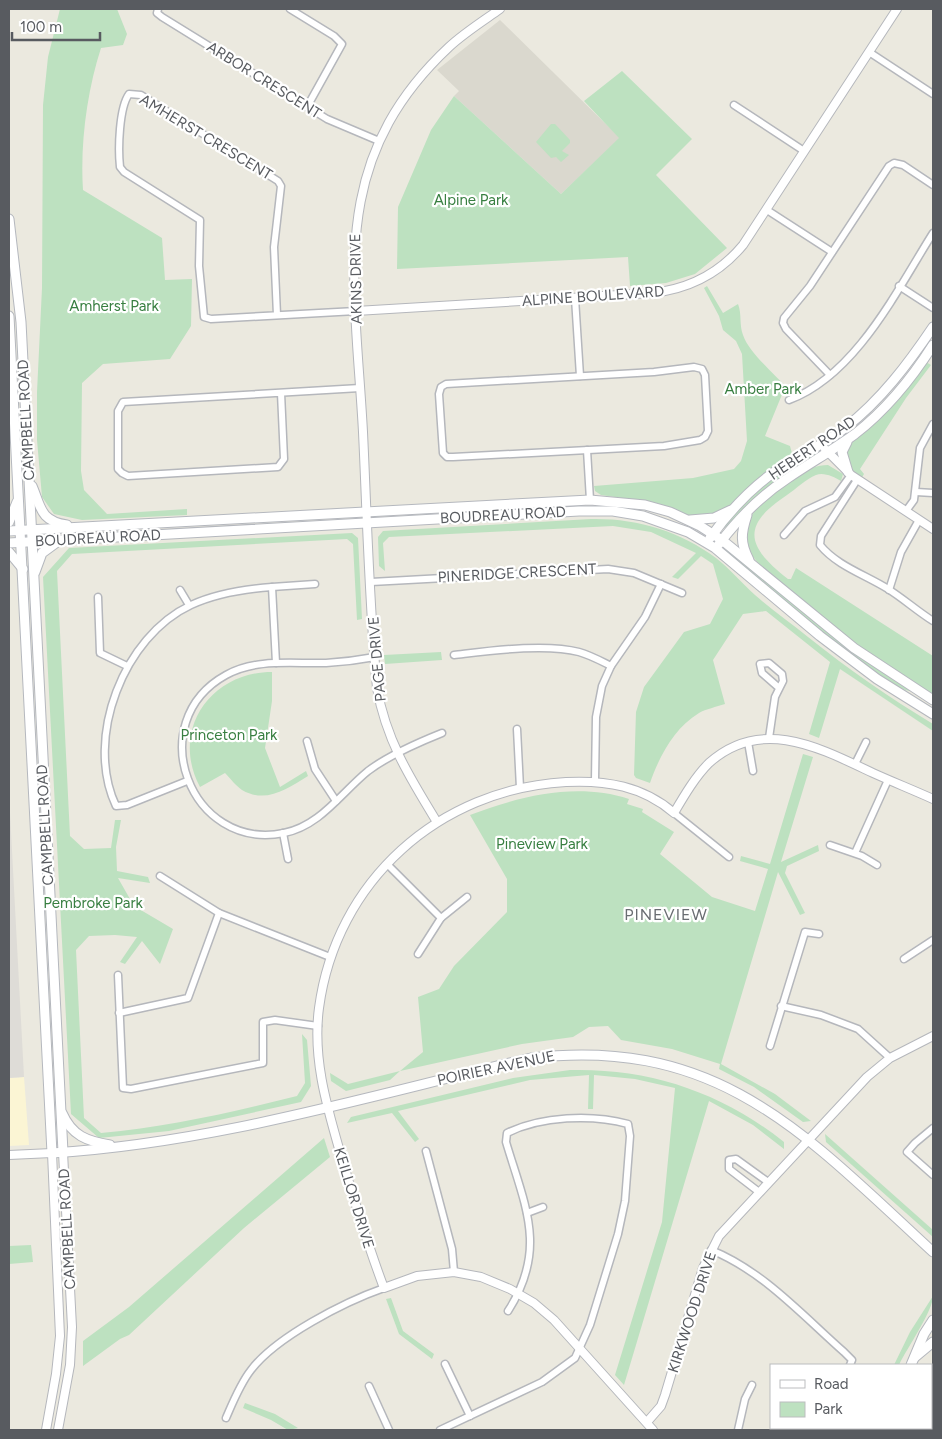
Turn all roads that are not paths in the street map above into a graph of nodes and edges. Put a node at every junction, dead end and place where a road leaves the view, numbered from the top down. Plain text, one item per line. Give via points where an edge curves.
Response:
1 (158, 9) edge
2 (290, 9) edge
3 (500, 9) edge
4 (897, 9) edge
5 (869, 52) junction
6 (933, 94) edge
7 (734, 105) dead end
8 (306, 107) junction
9 (379, 141) junction
10 (804, 151) junction
11 (933, 184) edge
12 (767, 210) junction
13 (9, 219) edge
14 (933, 233) edge
15 (832, 252) junction
16 (899, 286) junction
17 (576, 298) junction
18 (933, 308) edge
19 (356, 311) junction
20 (276, 315) junction
21 (9, 316) edge
22 (933, 327) edge
23 (933, 346) edge
24 (13, 371) junction
25 (23, 371) junction
26 (580, 376) junction
27 (830, 376) junction
28 (360, 388) junction
29 (281, 393) junction
30 (790, 400) dead end
31 (933, 424) edge
32 (856, 433) junction
33 (821, 445) junction
34 (588, 450) junction
35 (828, 453) junction
36 (852, 476) junction
37 (29, 479) junction
38 (19, 492) junction
39 (916, 492) junction
40 (933, 493) edge
41 (590, 500) junction
42 (735, 507) junction
43 (748, 510) junction
44 (906, 511) junction
45 (367, 512) junction
46 (689, 520) junction
47 (919, 520) junction
48 (9, 522) edge
49 (368, 523) junction
50 (82, 527) junction
51 (933, 529) edge
52 (21, 530) junction
53 (31, 530) junction
54 (9, 531) edge
55 (713, 534) junction
56 (784, 535) dead end
57 (59, 540) junction
58 (722, 540) junction
59 (32, 542) junction
60 (9, 543) edge
61 (21, 543) junction
62 (707, 543) junction
63 (715, 548) junction
64 (9, 552) edge
65 (752, 564) junction
66 (23, 570) junction
67 (32, 580) junction
68 (371, 582) junction
69 (315, 584) dead end
70 (661, 584) junction
71 (272, 587) junction
72 (180, 590) dead end
73 (889, 590) junction
74 (682, 593) dead end
75 (98, 597) dead end
76 (189, 605) junction
77 (933, 621) edge
78 (454, 655) dead end
79 (375, 657) junction
80 (276, 664) junction
81 (127, 666) junction
82 (611, 666) junction
83 (778, 687) dead end
84 (933, 700) edge
85 (933, 714) edge
86 (517, 729) dead end
87 (442, 733) dead end
88 (769, 738) junction
89 (307, 741) dead end
90 (748, 742) junction
91 (866, 742) dead end
92 (397, 755) junction
93 (856, 764) junction
94 (753, 772) dead end
95 (888, 780) junction
96 (187, 781) junction
97 (595, 781) junction
98 (520, 788) junction
99 (933, 797) edge
100 (336, 801) junction
101 (674, 813) junction
102 (437, 822) junction
103 (283, 833) junction
104 (830, 845) dead end
105 (855, 852) junction
106 (729, 857) dead end
107 (288, 859) dead end
108 (387, 864) junction
109 (877, 866) dead end
110 (160, 876) dead end
111 (467, 897) dead end
112 (219, 913) junction
113 (442, 918) junction
114 (819, 934) dead end
115 (933, 940) edge
116 (418, 954) dead end
117 (330, 957) junction
118 (904, 959) dead end
119 (118, 975) dead end
120 (781, 1006) junction
121 (119, 1013) junction
122 (318, 1026) junction
123 (933, 1036) edge
124 (770, 1046) dead end
125 (890, 1058) junction
126 (60, 1100) junction
127 (327, 1106) junction
128 (933, 1128) edge
129 (807, 1141) junction
130 (125, 1147) junction
131 (426, 1151) dead end
132 (63, 1152) junction
133 (52, 1153) junction
134 (9, 1155) edge
135 (933, 1175) edge
136 (768, 1182) junction
137 (759, 1192) junction
138 (543, 1207) dead end
139 (527, 1213) junction
140 (711, 1250) junction
141 (933, 1252) edge
142 (454, 1272) junction
143 (384, 1288) junction
144 (519, 1294) junction
145 (508, 1311) dead end
146 (933, 1320) edge
147 (933, 1342) edge
148 (579, 1350) junction
149 (913, 1361) edge
150 (445, 1364) dead end
151 (850, 1364) edge
152 (752, 1385) dead end
153 (369, 1386) dead end
154 (470, 1416) junction
155 (226, 1418) dead end
156 (647, 1422) junction
157 (46, 1430) edge
158 (58, 1430) edge
159 (389, 1430) edge
160 (440, 1430) edge
161 (653, 1430) edge
162 (738, 1430) edge

1 - 8 street, ARBOR CRESCENT via 157,13 162,17
2 - 8 street via 342,44
3 - 9 street, AKINS DRIVE via 450,46 426,70 403,99
4 - 5 street, ALPINE BOULEVARD
5 - 6 street
5 - 10 street, ALPINE BOULEVARD
7 - 10 street
8 - 9 street, ARBOR CRESCENT via 332,122
9 - 19 street, AKINS DRIVE via 364,180 357,215 354,246
10 - 12 street, ALPINE BOULEVARD
11 - 15 street via 902,165 891,164
12 - 15 street
12 - 17 street, ALPINE BOULEVARD via 729,261 696,283 662,292
13 - 25 main road, CAMPBELL ROAD via 19,295
14 - 16 street
15 - 27 street via 783,323
16 - 18 street
16 - 27 street via 858,347
17 - 19 street, ALPINE BOULEVARD
17 - 26 street
19 - 20 street, AMHERST CRESCENT
19 - 28 street, AKINS DRIVE
20 - 20 street, AMHERST CRESCENT via 274,247 278,181 141,95 129,94 124,102 120,166 124,172 200,220 199,266 204,317
21 - 24 main road, CAMPBELL ROAD
22 - 33 main road, HEBERT ROAD via 892,384 862,414
23 - 32 main road, HEBERT ROAD via 902,388
24 - 25 street
24 - 38 main road, CAMPBELL ROAD
25 - 37 main road, CAMPBELL ROAD
26 - 34 street via 694,367 702,369 705,375 708,431 703,439 672,445
26 - 34 street via 443,385 438,394 442,448 449,458
27 - 30 street via 806,394
28 - 29 street
28 - 45 street, AKINS DRIVE
29 - 29 street via 123,402 118,411 118,468 128,476 278,467 284,459
31 - 39 street via 920,448
32 - 35 main road, HEBERT ROAD
32 - 36 main road via 842,452
33 - 35 street
33 - 42 main road, HEBERT ROAD via 775,472
34 - 41 street
35 - 36 street
35 - 43 main road, HEBERT ROAD via 786,479
36 - 44 street
36 - 56 street via 835,497 805,511
36 - 73 street via 821,536 820,545 828,554
37 - 50 main road via 46,517 59,524
37 - 53 main road, CAMPBELL ROAD
38 - 48 main road
38 - 52 main road, CAMPBELL ROAD
39 - 40 street
39 - 44 street
41 - 45 main road, BOUDREAU ROAD
41 - 46 main road, BOUDREAU ROAD via 645,505
42 - 46 main road via 714,518
42 - 55 main road, HEBERT ROAD
43 - 58 main road, HEBERT ROAD
43 - 65 main road via 742,546
44 - 47 street
45 - 49 street, PAGE DRIVE
45 - 50 main road, BOUDREAU ROAD
46 - 55 main road, BOUDREAU ROAD
47 - 51 street
47 - 73 street via 901,552
49 - 57 main road, BOUDREAU ROAD
49 - 62 main road, BOUDREAU ROAD via 613,511 666,522
49 - 68 street, PAGE DRIVE
50 - 53 main road, BOUDREAU ROAD
52 - 53 main road, BOUDREAU ROAD
52 - 54 main road, BOUDREAU ROAD
52 - 61 main road, CAMPBELL ROAD
53 - 59 main road, CAMPBELL ROAD
55 - 58 main road, BOUDREAU ROAD
55 - 62 main road, HEBERT ROAD
57 - 59 main road, BOUDREAU ROAD
57 - 67 main road via 42,554
58 - 63 main road, HEBERT ROAD
58 - 65 main road, BOUDREAU ROAD
59 - 61 main road, BOUDREAU ROAD
59 - 67 main road, CAMPBELL ROAD
60 - 61 main road, BOUDREAU ROAD
61 - 66 main road, CAMPBELL ROAD
62 - 63 main road, BOUDREAU ROAD
63 - 85 main road, BOUDREAU ROAD via 820,636 877,679
64 - 66 main road
65 - 84 main road, BOUDREAU ROAD via 854,648
66 - 133 main road, CAMPBELL ROAD
67 - 126 main road, CAMPBELL ROAD
68 - 70 street, PINERIDGE CRESCENT via 608,568 634,573
68 - 79 street, PAGE DRIVE
69 - 71 street
70 - 74 street, PINERIDGE CRESCENT
70 - 82 street via 645,617
71 - 76 street via 240,589
71 - 80 street
72 - 76 street
73 - 77 street
75 - 81 street via 100,654
76 - 81 street via 154,633
78 - 82 street via 564,649 580,652
79 - 80 street via 328,663
79 - 92 street, PAGE DRIVE via 382,714
80 - 96 street via 251,665 234,671 198,699 189,714 182,739
81 - 96 street via 113,699 105,738 106,768 116,806 127,805
82 - 97 street via 598,700
83 - 88 street
86 - 98 street
87 - 92 street
88 - 90 street
88 - 93 street via 807,744
89 - 100 street via 315,769
90 - 94 street
90 - 101 street via 731,748 709,763
91 - 93 street
92 - 100 street via 370,770
92 - 102 street, PAGE DRIVE
93 - 95 street
95 - 99 street
95 - 105 street
96 - 103 street via 202,805 219,820 251,833
97 - 98 street, KEILLOR DRIVE
97 - 101 street, KEILLOR DRIVE via 635,789
98 - 102 street, KEILLOR DRIVE via 475,802
100 - 103 street via 309,824
101 - 106 street
102 - 108 street, KEILLOR DRIVE
103 - 107 street
104 - 105 street
105 - 109 street
108 - 113 street
108 - 117 street, KEILLOR DRIVE via 358,902
110 - 112 street
111 - 113 street
112 - 117 street
112 - 121 street via 188,998
113 - 116 street
114 - 120 street via 806,932
115 - 118 street
117 - 122 street, KEILLOR DRIVE
119 - 121 street
120 - 124 street
120 - 125 street via 828,1017 858,1029
121 - 122 street via 122,1088 263,1063 263,1022 275,1020
122 - 127 street, KEILLOR DRIVE via 321,1080
123 - 125 street, KIRKWOOD DRIVE
125 - 129 street, KIRKWOOD DRIVE via 867,1077
126 - 130 main road via 65,1120 77,1135 94,1142
126 - 132 main road, CAMPBELL ROAD
127 - 129 main road, POIRIER AVENUE via 531,1058 612,1054 660,1062 708,1078 754,1101
127 - 130 main road, POIRIER AVENUE via 219,1132
127 - 143 street, KEILLOR DRIVE via 362,1229
128 - 135 street via 908,1152
129 - 136 street, KIRKWOOD DRIVE
129 - 141 main road, POIRIER AVENUE
130 - 132 main road, POIRIER AVENUE
131 - 142 street via 452,1249
132 - 133 main road, POIRIER AVENUE
132 - 158 street, CAMPBELL ROAD via 72,1327 70,1365
133 - 134 street
133 - 157 street, CAMPBELL ROAD via 60,1343
136 - 137 street, KIRKWOOD DRIVE
136 - 137 street via 736,1159 729,1160 730,1169
137 - 140 street, KIRKWOOD DRIVE via 730,1222
138 - 139 street
139 - 144 street via 531,1251
139 - 148 street via 506,1142 507,1133 563,1120 605,1120 628,1124 630,1136 621,1219 590,1325
140 - 151 street via 743,1265 761,1278 844,1352 852,1360
140 - 156 street, KIRKWOOD DRIVE via 661,1406
142 - 143 street via 417,1276
142 - 144 street via 489,1280
143 - 155 street via 329,1313 263,1357 239,1389
144 - 145 street
144 - 148 street via 548,1314
146 - 149 main road
147 - 149 main road
148 - 154 street via 568,1364 542,1382
148 - 156 street
150 - 154 street
152 - 162 street via 745,1399
153 - 159 street
154 - 160 street
156 - 161 street

